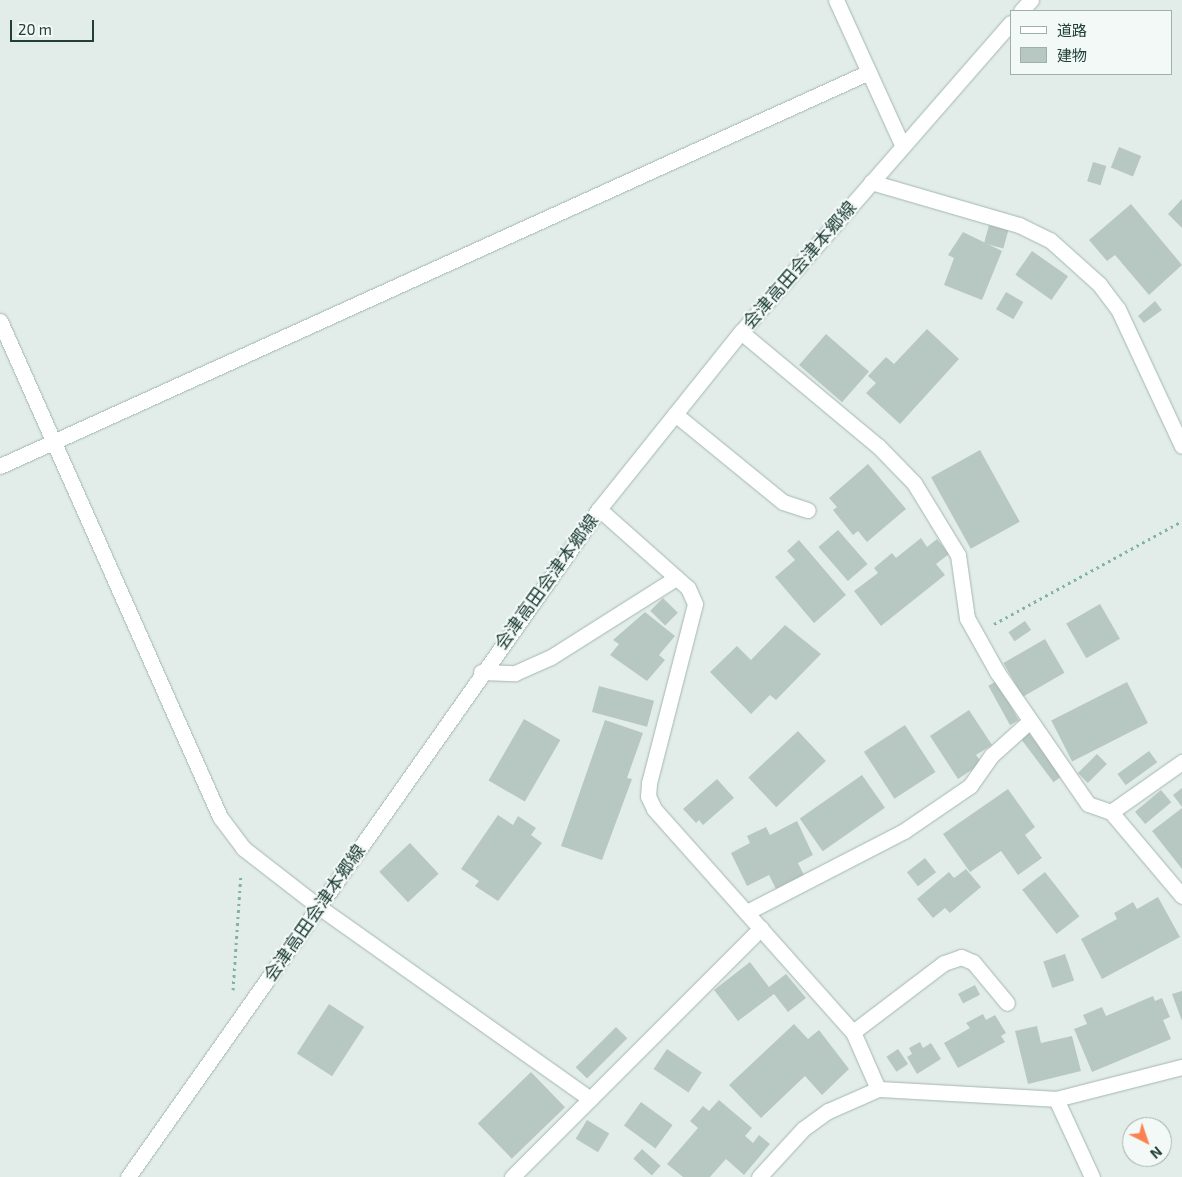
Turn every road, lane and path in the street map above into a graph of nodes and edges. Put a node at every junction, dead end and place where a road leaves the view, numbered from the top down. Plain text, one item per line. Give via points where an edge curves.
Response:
1 (836, 0) edge
2 (1031, 0) edge
3 (1022, 10) edge
4 (1010, 23) edge
5 (869, 72) junction
6 (902, 146) junction
7 (871, 182) junction
8 (0, 322) edge
9 (741, 332) junction
10 (675, 414) junction
11 (53, 442) junction
12 (1182, 446) edge
13 (0, 466) edge
14 (599, 509) junction
15 (808, 510) dead end
16 (1182, 521) edge
17 (676, 578) junction
18 (974, 636) junction
19 (481, 672) junction
20 (1030, 722) junction
21 (1182, 762) edge
22 (1111, 812) junction
23 (243, 848) junction
24 (1182, 896) edge
25 (319, 907) junction
26 (747, 912) junction
27 (761, 928) junction
28 (232, 994) dead end
29 (1007, 1004) dead end
30 (853, 1032) junction
31 (1182, 1067) edge
32 (878, 1089) junction
33 (590, 1099) junction
34 (1056, 1099) junction
35 (128, 1177) edge
36 (512, 1177) edge
37 (759, 1177) edge
38 (1092, 1177) edge

1 - 5 street
2 - 3 street
4 - 6 street, 会津高田会津本郷線
5 - 6 street
5 - 11 street
6 - 7 street, 会津高田会津本郷線
7 - 9 street, 会津高田会津本郷線
7 - 12 street via 1019,225 1050,240 1099,284 1118,309
8 - 11 street
9 - 10 street, 会津高田会津本郷線
9 - 18 street via 878,446 914,483 958,555
10 - 14 street, 会津高田会津本郷線
10 - 15 street via 783,502
11 - 13 street
11 - 23 street via 220,817
14 - 17 street
14 - 19 street, 会津高田会津本郷線
16 - 18 path
17 - 19 street via 551,657 515,673
17 - 26 street via 688,588 695,604 648,796 654,809
18 - 20 street
19 - 25 street, 会津高田会津本郷線
20 - 22 street via 1088,804
20 - 26 street via 992,755 970,786 904,831
21 - 22 street
22 - 24 street
23 - 25 street
23 - 28 path
25 - 33 street
25 - 35 street, 会津高田会津本郷線
26 - 27 street
27 - 30 street
27 - 33 street
29 - 30 street via 973,962 961,957 944,963
30 - 32 street
31 - 34 street
32 - 34 street
32 - 37 street via 828,1111 803,1129
33 - 36 street
34 - 38 street

